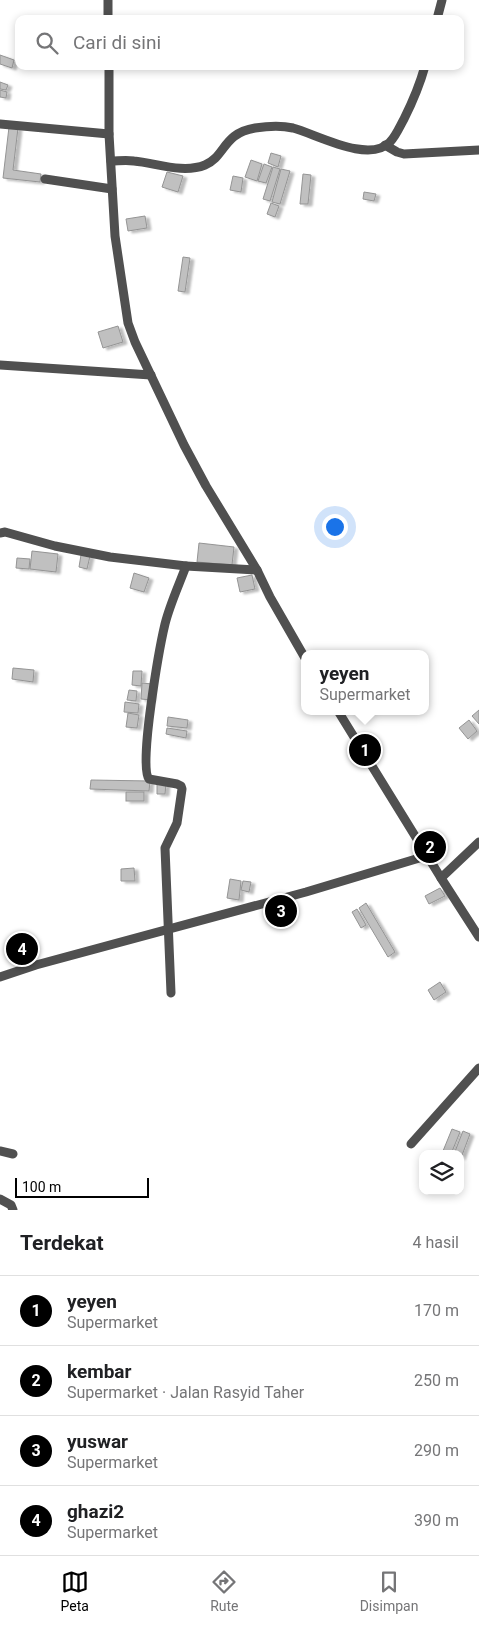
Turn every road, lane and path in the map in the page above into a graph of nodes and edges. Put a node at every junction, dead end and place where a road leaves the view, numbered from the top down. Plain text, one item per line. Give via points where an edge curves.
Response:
1 (108, 0) edge
2 (442, 0) edge
3 (108, 15) edge
4 (438, 15) edge
5 (109, 70) edge
6 (423, 70) edge
7 (0, 124) edge
8 (110, 134) junction
9 (386, 145) junction
10 (479, 150) edge
11 (111, 161) junction
12 (46, 179) dead end
13 (112, 189) junction
14 (0, 365) edge
15 (151, 374) junction
16 (0, 533) edge
17 (186, 566) junction
18 (257, 570) junction
19 (301, 651) edge
20 (341, 715) edge
21 (479, 842) edge
22 (426, 856) junction
23 (441, 878) junction
24 (169, 930) junction
25 (479, 937) edge
26 (0, 977) edge
27 (171, 993) dead end
28 (479, 1068) edge
29 (411, 1144) dead end
30 (0, 1151) edge
31 (13, 1154) dead end
32 (0, 1199) edge
33 (14, 1210) edge

1 - 3 street
2 - 4 street
5 - 8 street
6 - 9 street via 407,112
7 - 8 street
8 - 11 street
9 - 10 street via 404,154
9 - 11 street via 363,150 350,148 292,128 275,126 238,133 206,165 191,168
11 - 13 street
12 - 13 street
13 - 15 street via 115,236 128,323
14 - 15 street
15 - 18 street via 206,486
16 - 17 street via 110,556
17 - 18 street
17 - 24 street via 165,623 154,676 146,749 147,778 177,784 182,789 176,822 165,848
18 - 19 street
20 - 22 street
21 - 23 street
22 - 23 street
22 - 24 street
23 - 25 street
24 - 26 street
24 - 27 street
28 - 29 street
30 - 31 street
32 - 33 street

